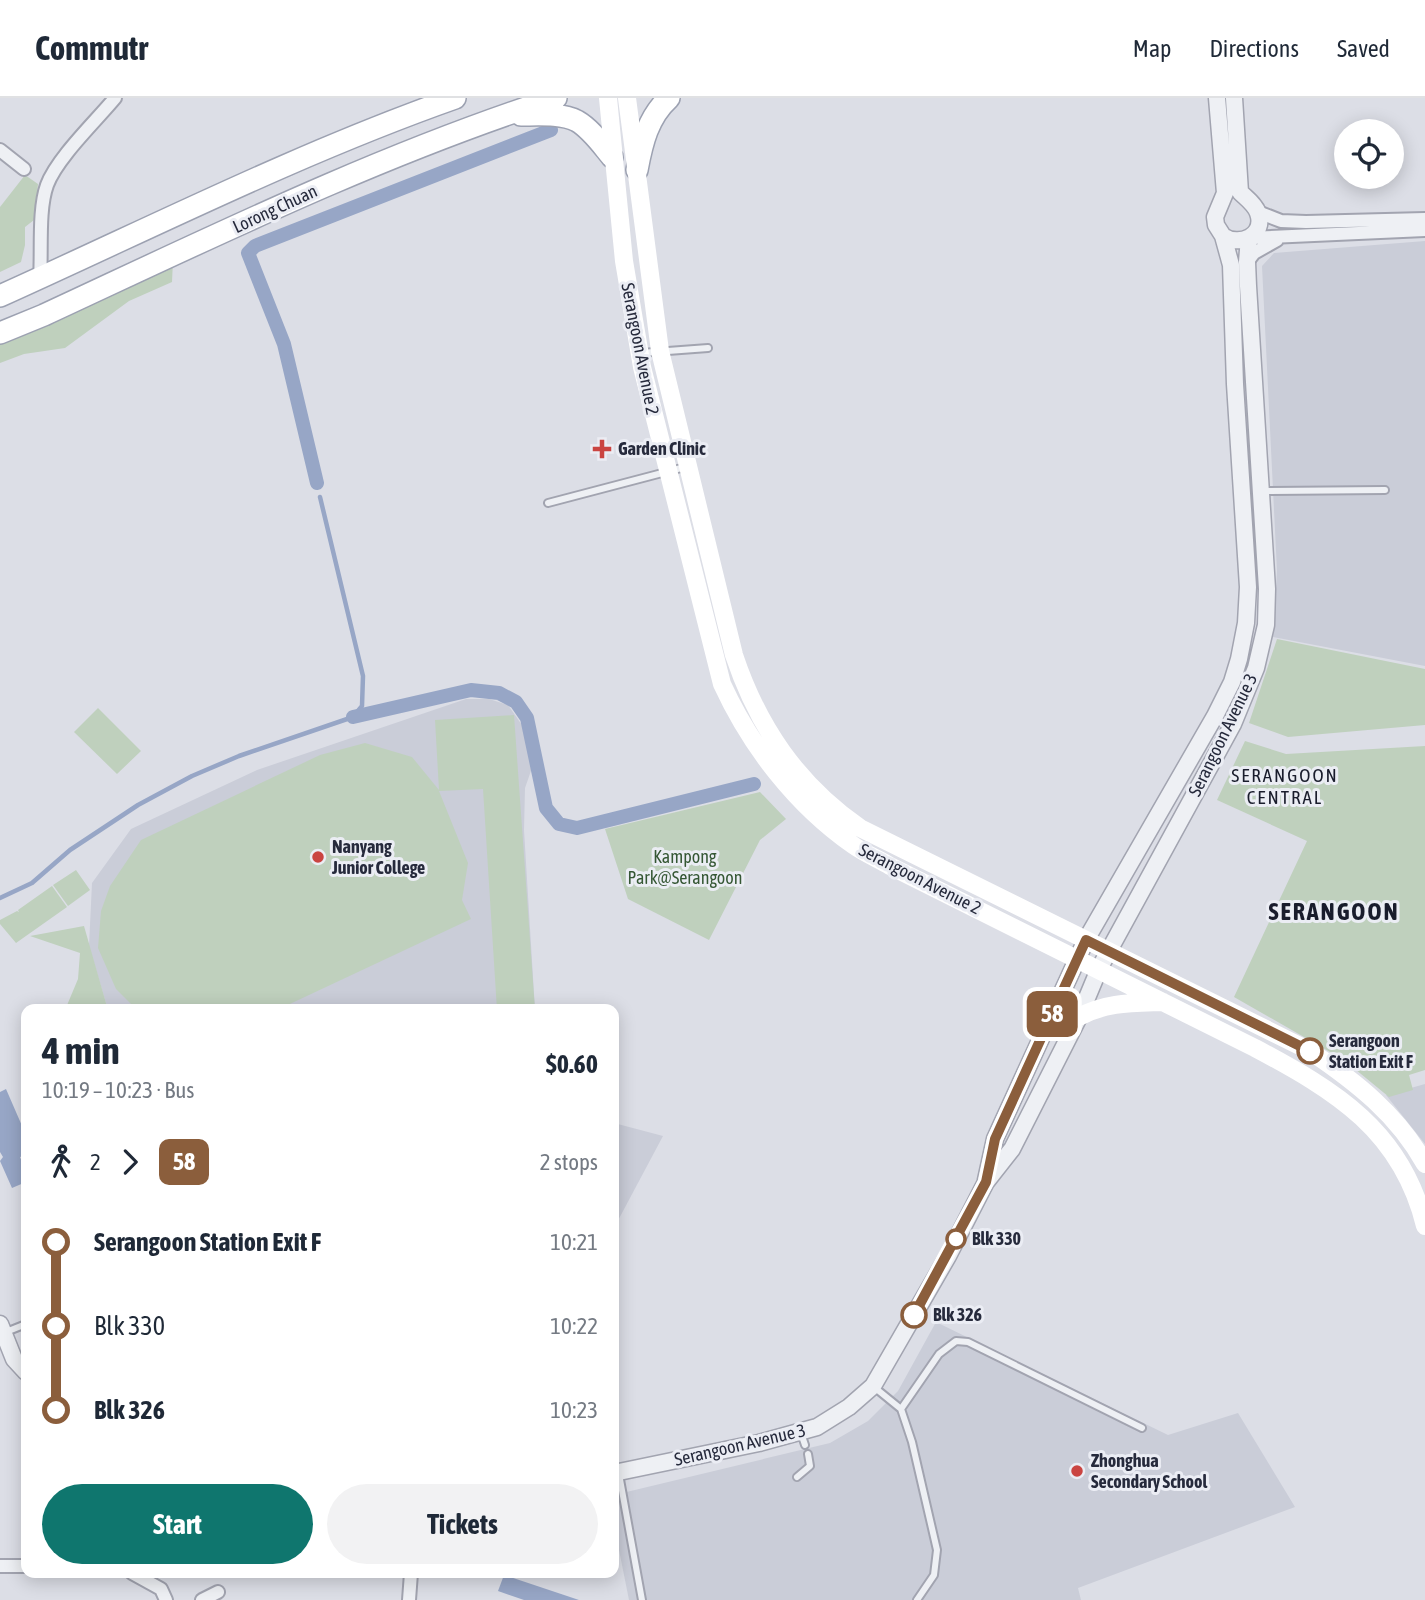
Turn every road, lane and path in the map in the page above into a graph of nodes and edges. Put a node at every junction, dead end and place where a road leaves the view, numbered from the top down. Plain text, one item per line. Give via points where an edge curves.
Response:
1 (115, 98) edge
2 (422, 98) edge
3 (455, 98) edge
4 (556, 98) edge
5 (608, 98) edge
6 (627, 98) edge
7 (669, 98) edge
8 (1217, 98) edge
9 (1234, 98) edge
10 (505, 114) junction
11 (381, 124) junction
12 (0, 150) edge
13 (612, 158) junction
14 (24, 169) dead end
15 (637, 170) junction
16 (1221, 205) junction
17 (1253, 206) junction
18 (1425, 219) edge
19 (1425, 230) edge
20 (1223, 236) junction
21 (1288, 237) junction
22 (1250, 238) junction
23 (1247, 262) junction
24 (40, 278) junction
25 (0, 296) edge
26 (0, 333) edge
27 (708, 348) dead end
28 (660, 351) junction
29 (639, 353) junction
30 (687, 466) junction
31 (667, 472) junction
32 (1385, 490) dead end
33 (1260, 491) junction
34 (548, 503) dead end
35 (1086, 940) junction
36 (1109, 951) junction
37 (1076, 958) junction
38 (1099, 969) junction
39 (1167, 1002) junction
40 (1216, 1005) junction
41 (1079, 1017) junction
42 (1206, 1024) junction
43 (1422, 1158) edge
44 (1401, 1162) junction
45 (986, 1182) junction
46 (1425, 1226) edge
47 (21, 1325) edge
48 (2, 1328) edge
49 (21, 1367) edge
50 (873, 1386) junction
51 (901, 1409) junction
52 (1142, 1428) dead end
53 (807, 1454) dead end
54 (619, 1471) edge
55 (797, 1477) dead end
56 (619, 1487) edge
57 (0, 1566) edge
58 (21, 1566) edge
59 (141, 1578) edge
60 (411, 1578) edge
61 (218, 1592) dead end
62 (166, 1600) edge
63 (202, 1600) edge
64 (409, 1600) edge
65 (642, 1600) edge
66 (917, 1600) edge

1 - 24 street via 56,168 47,186
2 - 11 main road
3 - 11 main road, Lorong Chuan
4 - 10 main road, Lorong Chuan
5 - 13 main road, Serangoon Avenue 2
6 - 15 main road, Serangoon Avenue 2
7 - 15 main road via 643,138
8 - 16 street, Serangoon Avenue 3
9 - 17 street via 1240,192
10 - 13 main road via 576,120
10 - 26 main road, Lorong Chuan via 326,186
11 - 24 main road, Lorong Chuan
12 - 14 street
13 - 29 main road, Serangoon Avenue 2
15 - 28 main road, Serangoon Avenue 2
16 - 17 street via 1233,198
16 - 20 street, Serangoon Avenue 3 via 1215,217
17 - 18 street via 1281,221
17 - 22 street, Serangoon Avenue 3 via 1258,226
19 - 21 street
20 - 22 street via 1236,242
20 - 35 street, Serangoon Avenue 3 via 1231,264 1248,587 1244,635 1232,682 1215,716
21 - 22 street
21 - 23 street via 1270,242
22 - 23 street, Serangoon Avenue 3
23 - 33 street, Serangoon Avenue 3
24 - 25 main road, Lorong Chuan
27 - 28 lane
28 - 29 lane
28 - 30 main road, Serangoon Avenue 2
29 - 31 main road, Serangoon Avenue 2
30 - 31 lane
30 - 35 main road, Serangoon Avenue 2 via 740,672 775,742 810,787 860,828
31 - 34 lane
31 - 37 main road, Serangoon Avenue 2 via 722,684 763,756 798,797 854,845
32 - 33 lane
33 - 36 street, Serangoon Avenue 3 via 1267,589 1266,625 1256,668 1233,724
35 - 36 main road, Serangoon Avenue 2
35 - 37 street, Serangoon Avenue 3
36 - 38 street, Serangoon Avenue 3
36 - 40 main road, Serangoon Avenue 2
37 - 38 main road, Serangoon Avenue 2
37 - 45 street, Serangoon Avenue 3 via 995,1139
38 - 39 main road, Serangoon Avenue 2
38 - 41 street, Serangoon Avenue 3
39 - 41 main road via 1119,1003
39 - 42 main road, Serangoon Avenue 2
40 - 42 main road
40 - 43 main road, Serangoon Avenue 2 via 1273,1030 1335,1068 1387,1112
41 - 45 street, Serangoon Avenue 3 via 1013,1149
42 - 44 main road, Serangoon Avenue 2 via 1304,1074 1341,1100
43 - 44 lane
44 - 46 main road, Serangoon Avenue 2
45 - 50 street, Serangoon Avenue 3
47 - 48 lane
48 - 49 street
50 - 51 lane
50 - 54 street, Serangoon Avenue 3 via 803,1438
51 - 52 lane via 939,1354 956,1341 968,1342
51 - 66 lane via 937,1550 934,1575
53 - 55 lane via 810,1466
56 - 65 lane
57 - 58 street
59 - 62 street via 161,1589
60 - 64 street
61 - 63 street

